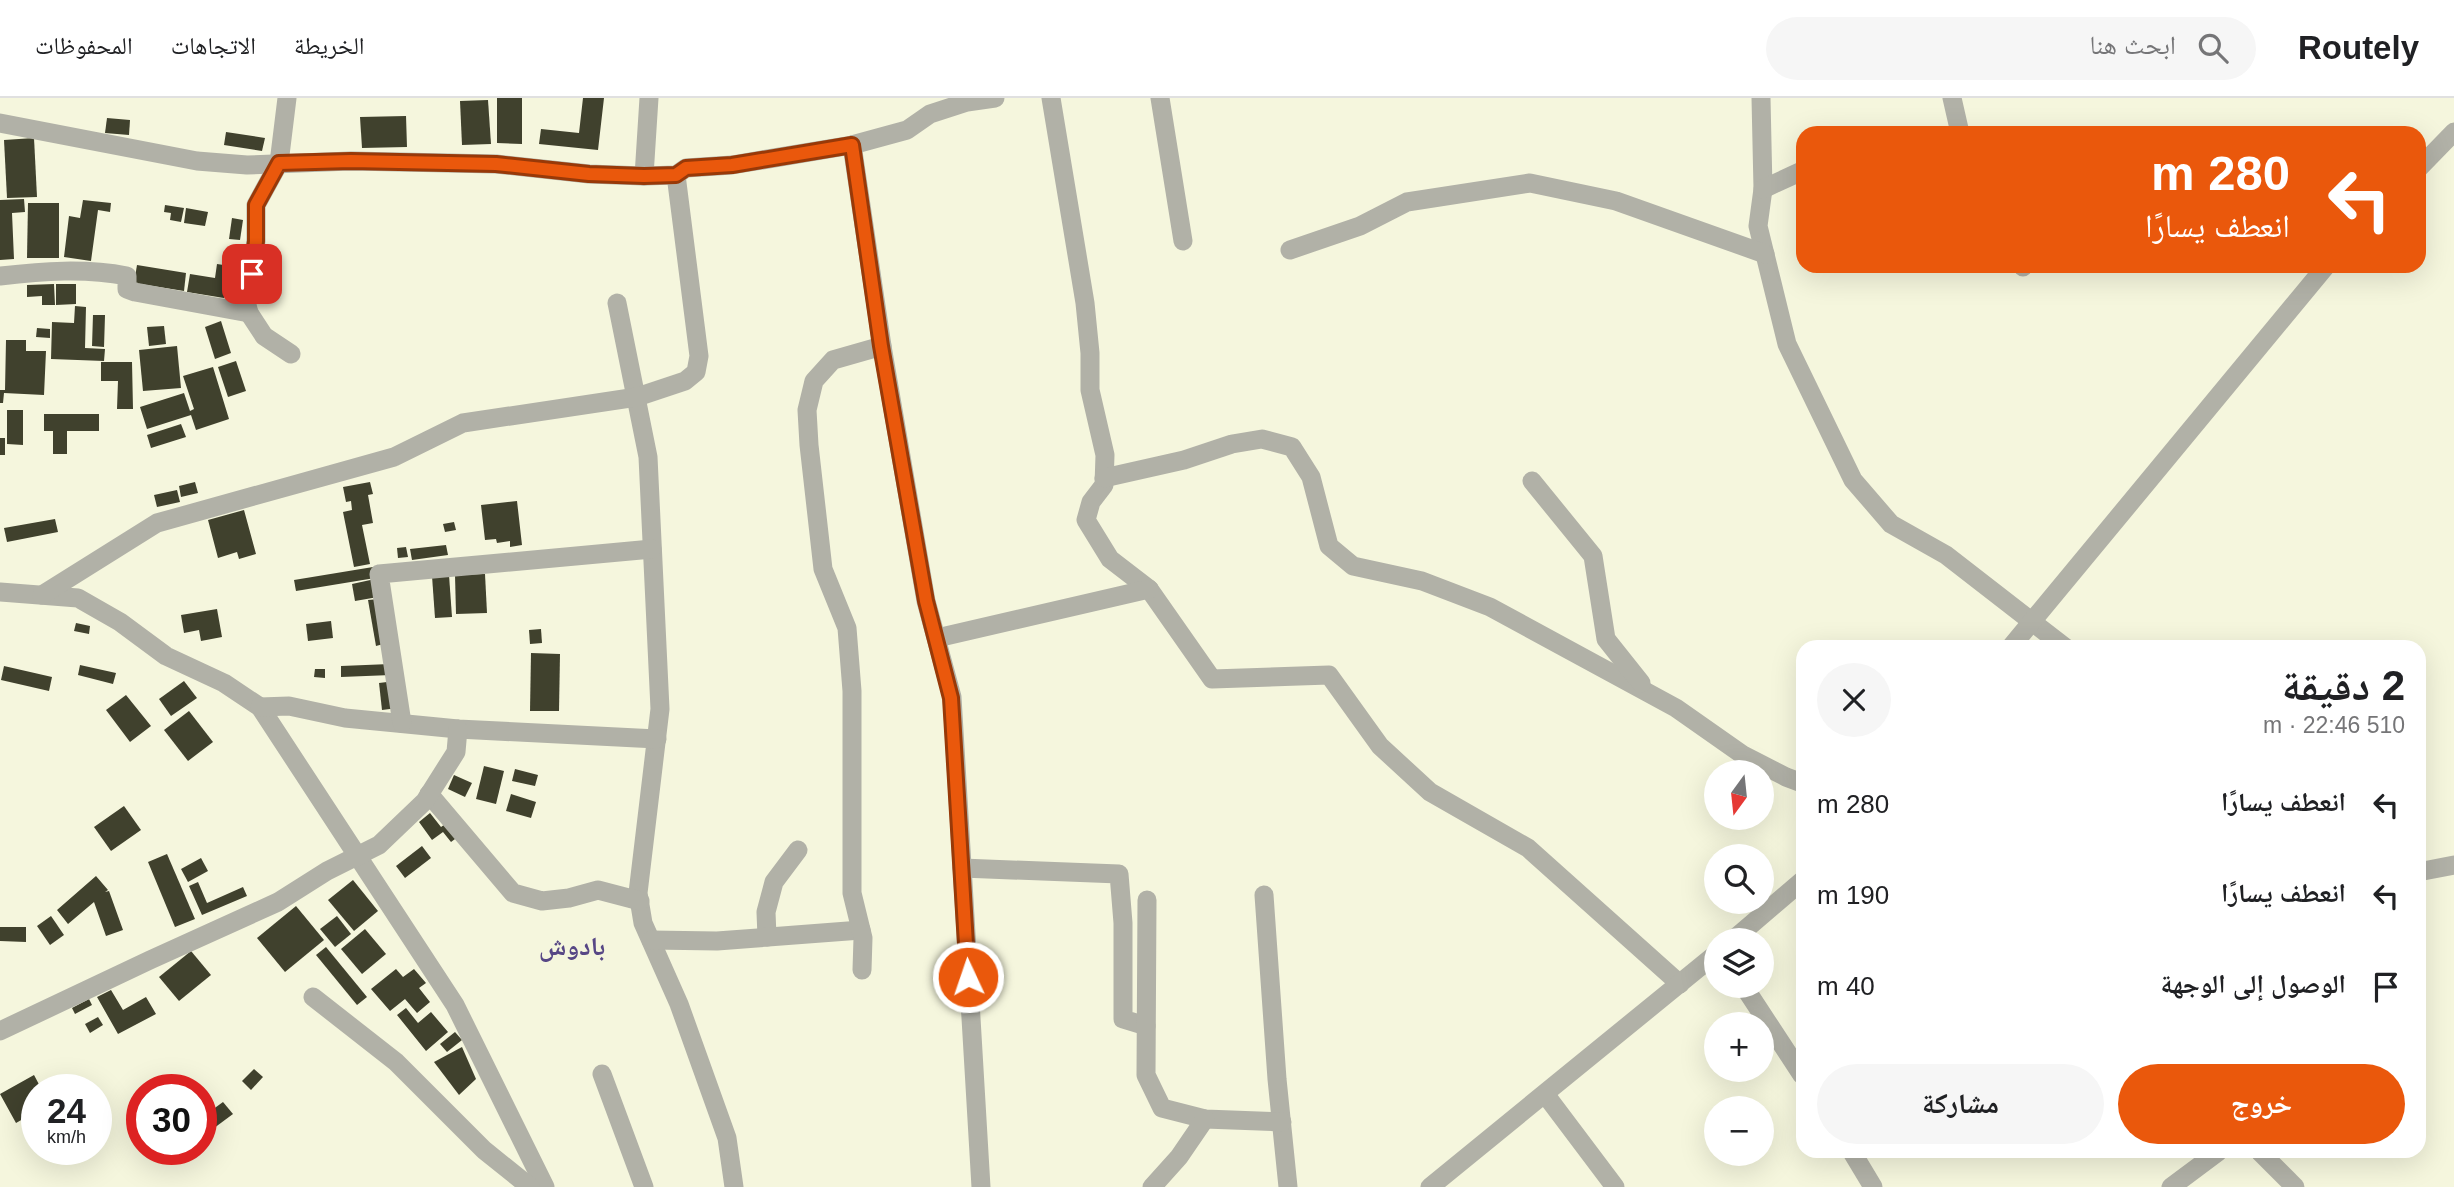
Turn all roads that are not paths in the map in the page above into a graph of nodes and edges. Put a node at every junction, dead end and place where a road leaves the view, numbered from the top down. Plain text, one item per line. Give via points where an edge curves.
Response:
1 (287, 98) edge
2 (649, 98) edge
3 (995, 98) edge
4 (1051, 98) edge
5 (1160, 98) edge
6 (1761, 98) edge
7 (1952, 98) edge
8 (0, 123) edge
9 (1958, 126) edge
10 (2454, 132) edge
11 (852, 145) junction
12 (2426, 161) edge
13 (279, 163) junction
14 (1796, 173) edge
15 (676, 175) junction
16 (644, 176) junction
17 (1763, 190) junction
18 (1183, 241) dead end
19 (1290, 250) dead end
20 (1765, 254) junction
21 (2320, 273) edge
22 (0, 276) edge
23 (617, 303) dead end
24 (249, 313) junction
25 (881, 346) junction
26 (291, 354) dead end
27 (637, 397) junction
28 (1104, 478) junction
29 (1532, 481) dead end
30 (652, 549) junction
31 (1149, 589) junction
32 (0, 592) edge
33 (43, 595) junction
34 (2033, 621) junction
35 (937, 638) junction
36 (2017, 640) edge
37 (2056, 640) edge
38 (1648, 692) junction
39 (260, 707) junction
40 (402, 723) junction
41 (458, 729) junction
42 (657, 739) junction
43 (1796, 781) edge
44 (429, 794) junction
45 (798, 850) dead end
46 (357, 856) junction
47 (2454, 865) edge
48 (962, 868) junction
49 (2426, 870) edge
50 (1796, 886) edge
51 (1264, 895) dead end
52 (1147, 900) dead end
53 (640, 901) junction
54 (1747, 928) edge
55 (861, 930) junction
56 (767, 937) junction
57 (651, 940) junction
58 (1704, 964) edge
59 (862, 970) dead end
60 (1680, 984) junction
61 (313, 998) dead end
62 (1752, 998) edge
63 (1146, 1026) junction
64 (0, 1031) edge
65 (1796, 1066) edge
66 (602, 1074) dead end
67 (1545, 1094) junction
68 (1205, 1119) junction
69 (1282, 1122) junction
70 (521, 1139) junction
71 (1856, 1158) edge
72 (2210, 1158) edge
73 (2266, 1158) edge
74 (506, 1179) edge
75 (530, 1187) edge
76 (545, 1187) edge
77 (645, 1187) edge
78 (734, 1187) edge
79 (981, 1187) edge
80 (1152, 1187) edge
81 (1288, 1187) edge
82 (1430, 1187) edge
83 (1615, 1187) edge
84 (1873, 1187) edge
85 (2171, 1187) edge
86 (2295, 1187) edge

1 - 13 street
2 - 16 street
3 - 11 street via 930,114 907,130
4 - 28 street via 1085,303 1090,390 1105,454
5 - 18 street
6 - 17 street
7 - 9 street
8 - 13 street via 197,161
10 - 12 street
11 - 15 street via 686,168
11 - 25 street
13 - 16 street via 496,164
13 - 24 street via 256,205 256,241 246,300
14 - 17 street
15 - 16 street
15 - 27 street via 699,356 696,372 685,381
17 - 20 street via 1758,226
19 - 20 street via 1360,226 1407,202 1530,183 1616,201
20 - 34 street via 1787,344 1853,480 1891,524 1946,555
21 - 34 street
22 - 24 street via 100,271 127,276 127,289 135,292
23 - 27 street
24 - 26 street via 264,336
25 - 35 street via 926,601
25 - 55 street via 833,360 814,381 807,410 823,569 847,628 852,691 852,893
27 - 30 street via 648,457
27 - 33 street via 463,423 394,457 157,523
28 - 31 street via 1086,520 1110,559
28 - 38 street via 1262,439 1292,447 1311,477 1329,546 1353,566 1422,581 1490,607
29 - 38 street via 1593,556 1606,639
30 - 40 street via 379,574
30 - 42 street via 660,709
31 - 35 street
31 - 60 street via 1212,679 1329,675 1380,746 1430,792 1528,848
32 - 33 street
33 - 39 street via 78,598 166,656 224,683
34 - 36 street
34 - 37 street
35 - 48 street via 951,698
38 - 43 street via 1743,755
39 - 40 street via 289,706 345,718
39 - 46 street
40 - 41 street
41 - 42 street
41 - 44 street via 456,752
42 - 53 street
44 - 46 street via 379,845
44 - 53 street via 513,893 542,901 597,890
45 - 56 street via 774,882 766,912
46 - 64 street via 278,902
46 - 70 street via 454,1006
47 - 49 street
48 - 63 street via 1119,874 1123,1020
48 - 79 street
50 - 54 street
51 - 69 street
52 - 63 street
53 - 57 street
55 - 56 street
55 - 59 street
56 - 57 street
57 - 78 street via 708,1081 727,1138
58 - 60 street
60 - 67 street
61 - 74 street via 396,1062 484,1150
62 - 65 street
63 - 68 street via 1146,1075 1162,1108
66 - 77 street
67 - 82 street
67 - 83 street
68 - 69 street
68 - 80 street
69 - 81 street
70 - 74 street
70 - 76 street
71 - 84 street
72 - 85 street
73 - 86 street
74 - 75 street

